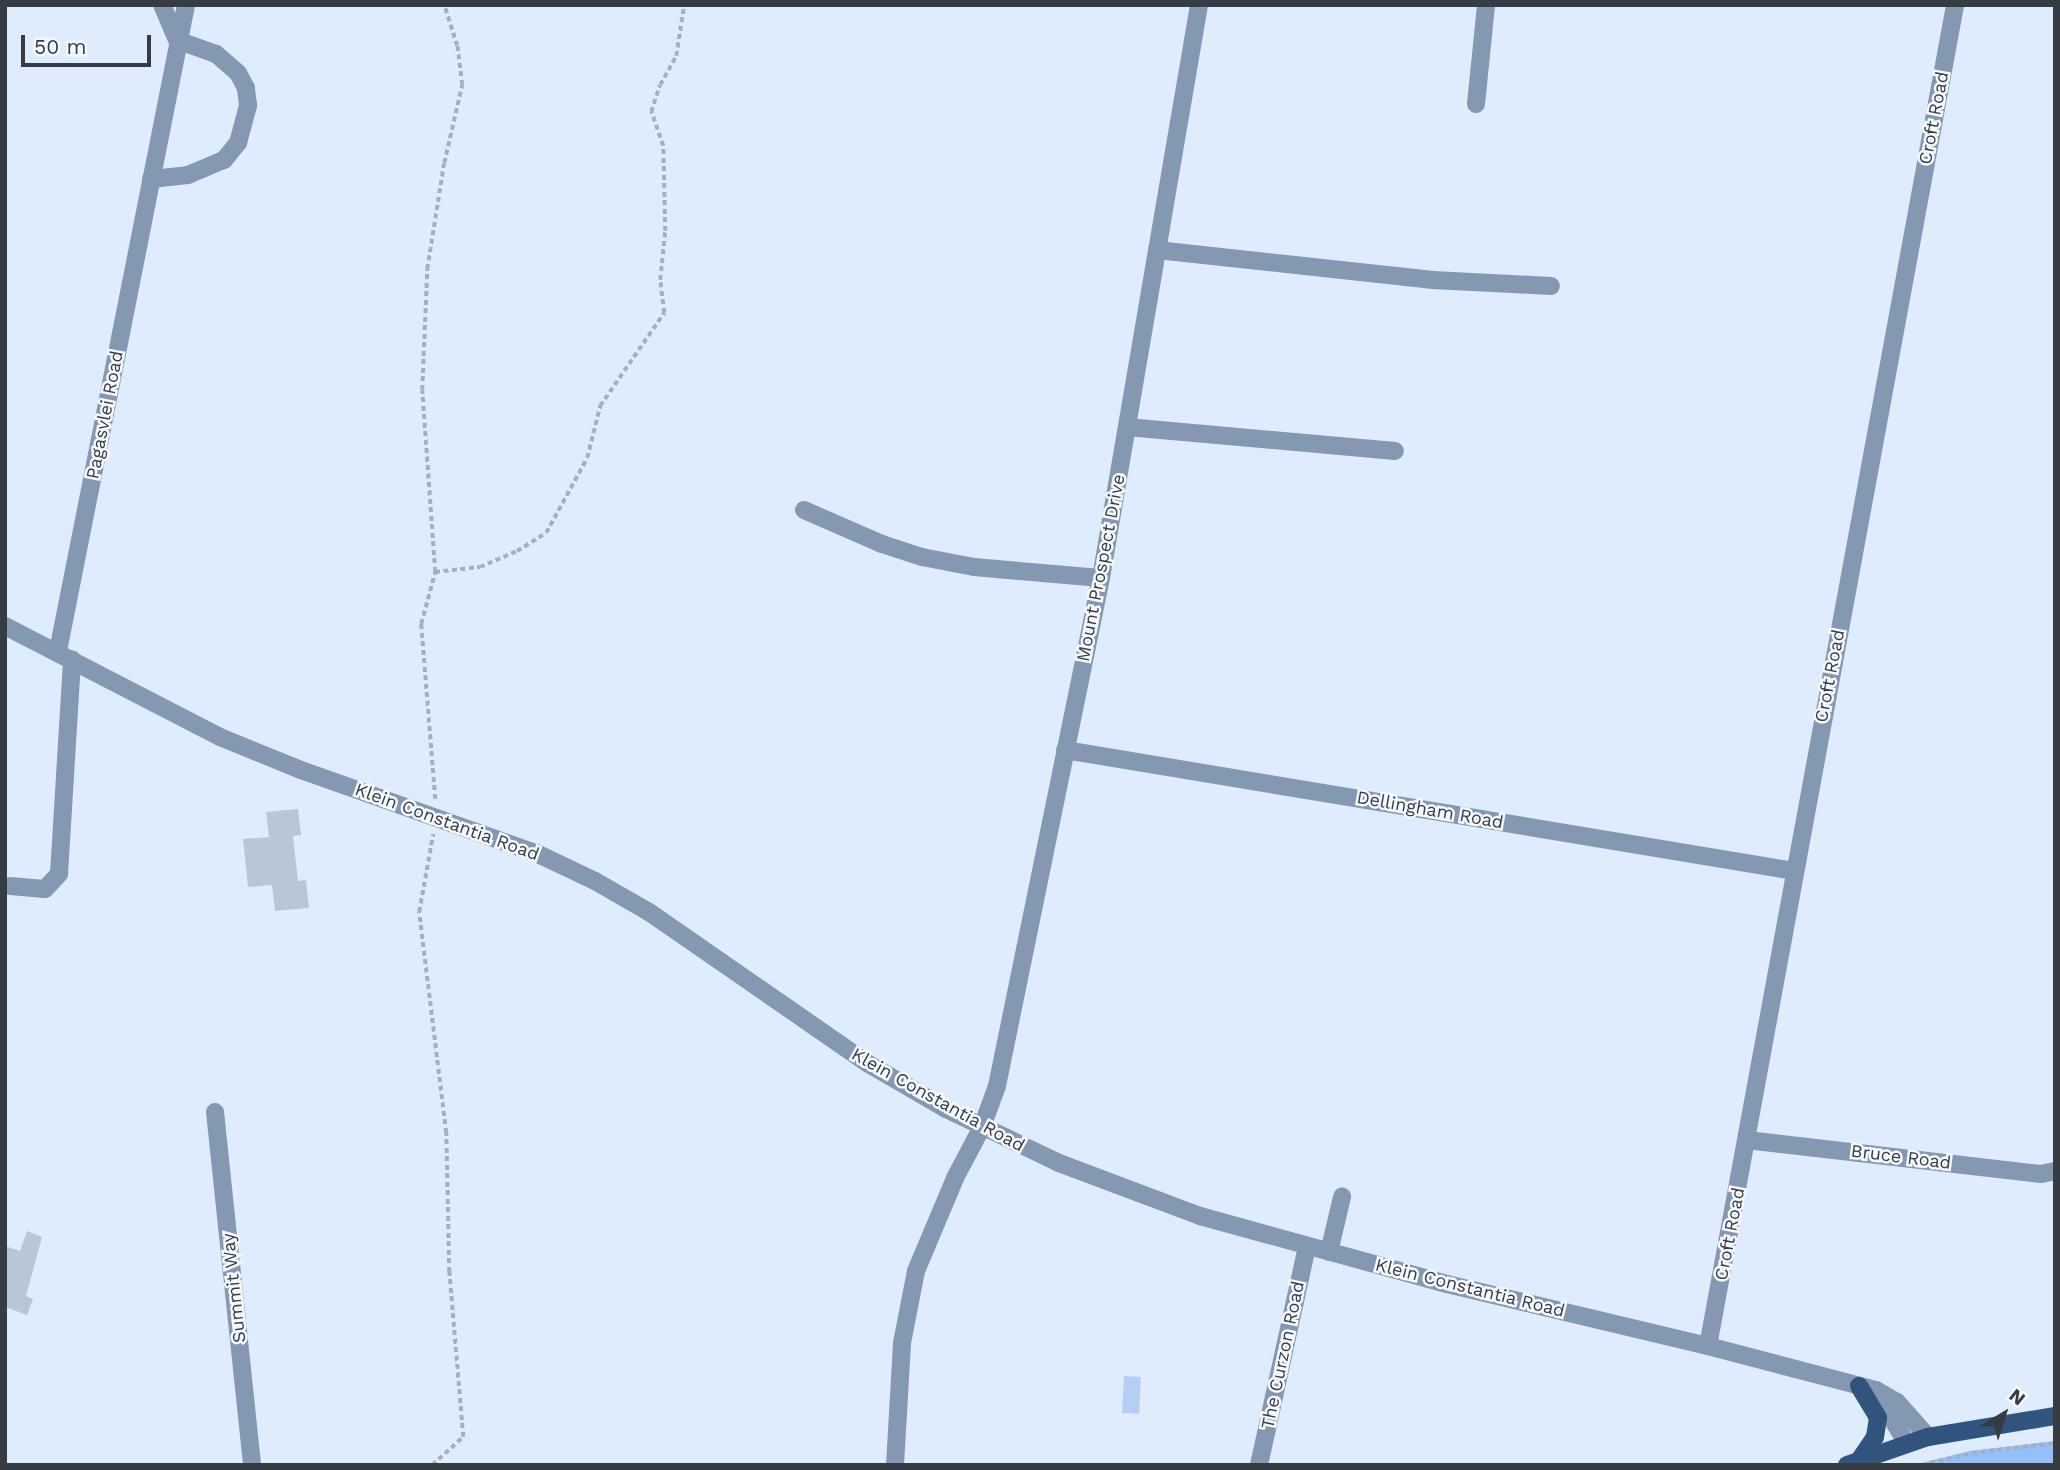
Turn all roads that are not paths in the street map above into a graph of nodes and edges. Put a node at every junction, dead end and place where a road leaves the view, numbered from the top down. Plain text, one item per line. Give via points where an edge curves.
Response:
1 (186, 5) edge
2 (1199, 5) edge
3 (1486, 5) edge
4 (1955, 5) edge
5 (164, 7) edge
6 (177, 40) junction
7 (1476, 104) dead end
8 (152, 179) junction
9 (1157, 250) junction
10 (1551, 286) dead end
11 (1127, 427) junction
12 (1395, 451) dead end
13 (804, 510) dead end
14 (1101, 578) junction
15 (5, 625) edge
16 (65, 655) junction
17 (1065, 750) junction
18 (1794, 870) junction
19 (10, 886) dead end
20 (215, 1112) dead end
21 (982, 1127) junction
22 (1747, 1140) junction
23 (2055, 1171) edge
24 (1342, 1197) dead end
25 (1307, 1246) junction
26 (1329, 1252) junction
27 (1708, 1346) junction
28 (1859, 1386) junction
29 (2055, 1416) edge
30 (1928, 1437) junction
31 (1906, 1444) junction
32 (1854, 1462) edge
33 (252, 1465) edge
34 (895, 1465) edge
35 (1259, 1465) edge

1 - 6 street, Pagasvlei Road
2 - 9 street, Mount Prospect Drive
3 - 7 street
4 - 18 street, Croft Road
5 - 6 street
6 - 8 street, Pagasvlei Road
6 - 8 street via 216,54 238,73 247,96 244,128 232,151 216,166
8 - 16 street, Pagasvlei Road
9 - 10 street via 1433,280
9 - 11 street, Mount Prospect Drive
11 - 12 street
11 - 14 street, Mount Prospect Drive
13 - 14 street via 922,557 974,567
14 - 17 street, Mount Prospect Drive
15 - 16 street, Klein Constantia Road
16 - 19 street, Pagasvlei Road via 60,874 45,889
16 - 21 street, Klein Constantia Road via 220,737 536,853 609,888 859,1058
17 - 18 street, Dellingham Road
17 - 21 street, Mount Prospect Drive via 997,1086
18 - 22 street, Croft Road
20 - 33 street, Summit Way
21 - 25 street, Klein Constantia Road via 1156,1202
21 - 34 street, Mount Prospect Drive via 916,1271 902,1343
22 - 23 street, Bruce Road via 2041,1174
22 - 27 street, Croft Road
24 - 26 street
25 - 26 street, Klein Constantia Road
25 - 35 street, The Curzon Road
26 - 27 street, Klein Constantia Road
27 - 28 street, Klein Constantia Road
28 - 30 street, Klein Constantia Road via 1897,1402
28 - 31 street, Klein Constantia Road via 1891,1417
28 - 32 main road via 1878,1418 1875,1437
29 - 30 main road
30 - 31 main road
31 - 32 main road

